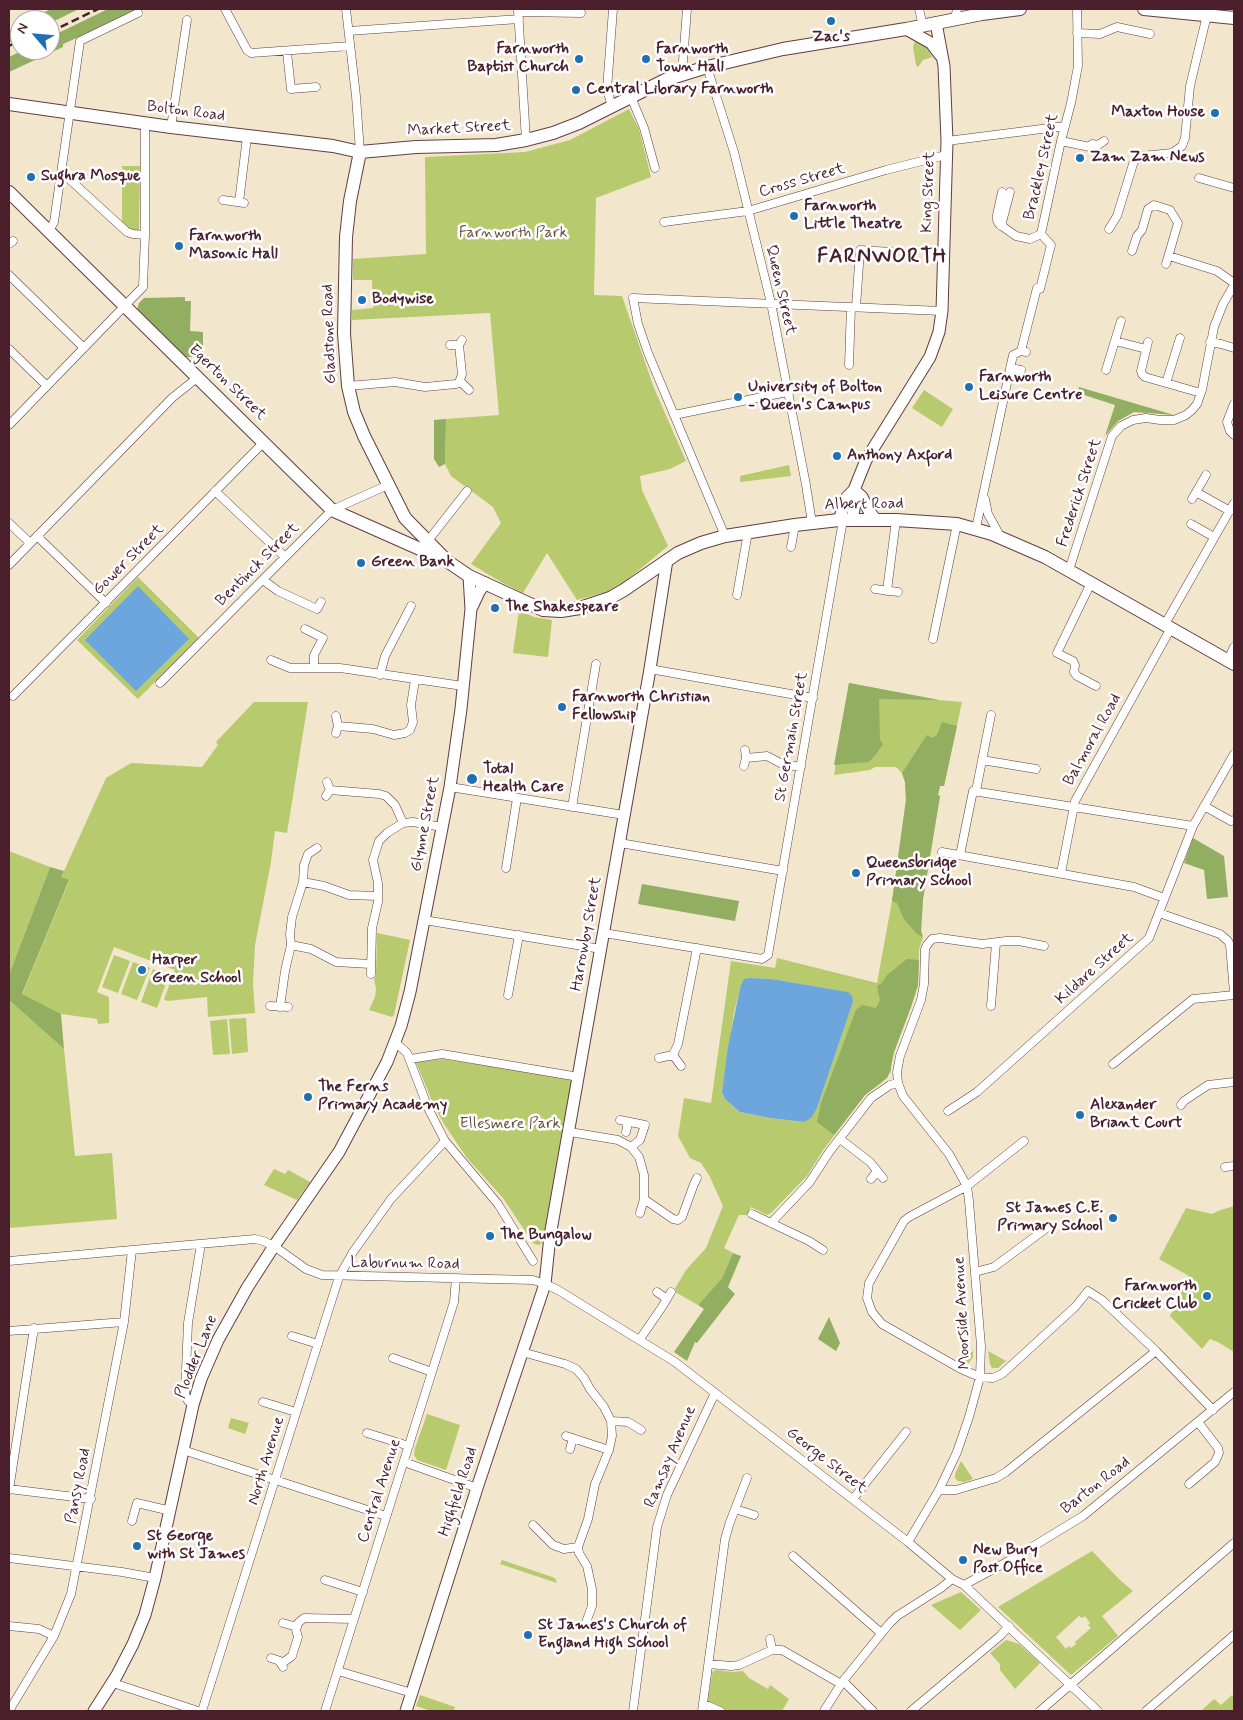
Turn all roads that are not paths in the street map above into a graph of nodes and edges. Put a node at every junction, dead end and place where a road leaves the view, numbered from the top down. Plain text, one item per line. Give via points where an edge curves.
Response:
1 (225, 9) edge
2 (346, 9) edge
3 (613, 9) edge
4 (687, 9) edge
5 (920, 9) edge
6 (1015, 9) edge
7 (1078, 9) edge
8 (1144, 9) edge
9 (581, 11) edge
10 (138, 13) dead end
11 (518, 13) edge
12 (956, 14) edge
13 (1207, 15) junction
14 (1234, 18) edge
15 (187, 20) dead end
16 (580, 23) dead end
17 (936, 23) junction
18 (923, 26) junction
19 (906, 29) junction
20 (349, 31) junction
21 (1077, 33) junction
22 (1150, 34) dead end
23 (350, 46) junction
24 (287, 52) junction
25 (943, 62) junction
26 (707, 67) junction
27 (682, 74) junction
28 (316, 87) dead end
29 (631, 97) junction
30 (9, 104) edge
31 (612, 107) junction
32 (69, 113) junction
33 (145, 123) junction
34 (1065, 126) junction
35 (170, 127) junction
36 (247, 137) junction
37 (526, 140) junction
38 (947, 141) junction
39 (1061, 141) junction
40 (1104, 141) dead end
41 (360, 152) junction
42 (946, 155) junction
43 (655, 168) dead end
44 (61, 175) junction
45 (1200, 178) dead end
46 (1234, 188) edge
47 (9, 192) edge
48 (1006, 192) dead end
49 (223, 200) dead end
50 (748, 211) junction
51 (664, 222) dead end
52 (1109, 228) dead end
53 (49, 232) junction
54 (1042, 234) junction
55 (145, 235) junction
56 (1132, 251) dead end
57 (892, 252) dead end
58 (9, 275) edge
59 (1234, 284) edge
60 (770, 303) junction
61 (124, 307) junction
62 (854, 307) junction
63 (942, 311) junction
64 (1121, 321) dead end
65 (1180, 338) dead end
66 (1115, 341) junction
67 (1210, 342) junction
68 (457, 344) dead end
69 (84, 348) junction
70 (1234, 348) edge
71 (9, 349) edge
72 (849, 365) dead end
73 (1010, 368) junction
74 (1021, 370) dead end
75 (1106, 370) dead end
76 (197, 378) junction
77 (460, 381) junction
78 (1166, 383) junction
79 (47, 386) junction
80 (348, 386) junction
81 (470, 390) dead end
82 (787, 392) junction
83 (1201, 393) junction
84 (1234, 404) edge
85 (674, 415) junction
86 (9, 425) edge
87 (1234, 435) edge
88 (264, 442) junction
89 (1206, 475) dead end
90 (388, 486) junction
91 (854, 490) junction
92 (467, 491) dead end
93 (215, 492) junction
94 (984, 494) junction
95 (1234, 503) edge
96 (332, 510) junction
97 (1230, 511) junction
98 (845, 520) junction
99 (876, 520) junction
100 (896, 520) junction
101 (9, 523) edge
102 (812, 523) junction
103 (957, 524) junction
104 (1191, 524) dead end
105 (795, 525) junction
106 (976, 528) junction
107 (748, 532) junction
108 (37, 536) junction
109 (724, 536) junction
110 (1001, 537) junction
111 (1214, 537) junction
112 (428, 540) junction
113 (30, 543) junction
114 (792, 547) dead end
115 (285, 557) junction
116 (667, 560) junction
117 (447, 561) junction
118 (9, 565) edge
119 (652, 570) junction
120 (1069, 570) junction
121 (469, 576) junction
122 (263, 580) junction
123 (486, 583) junction
124 (1092, 583) junction
125 (663, 589) junction
126 (875, 589) dead end
127 (887, 590) junction
128 (898, 592) dead end
129 (737, 596) dead end
130 (321, 602) dead end
131 (106, 603) junction
132 (411, 606) dead end
133 (471, 609) junction
134 (1168, 626) junction
135 (305, 629) dead end
136 (933, 639) dead end
137 (1234, 647) edge
138 (271, 660) dead end
139 (1231, 662) edge
140 (596, 664) dead end
141 (314, 667) junction
142 (650, 669) junction
143 (380, 674) junction
144 (415, 680) junction
145 (160, 683) dead end
146 (463, 686) junction
147 (1096, 686) dead end
148 (13, 696) dead end
149 (813, 698) junction
150 (991, 715) dead end
151 (336, 716) dead end
152 (1234, 754) edge
153 (982, 760) junction
154 (744, 766) dead end
155 (801, 767) junction
156 (1036, 769) dead end
157 (450, 787) junction
158 (328, 789) dead end
159 (974, 791) junction
160 (517, 798) junction
161 (1204, 806) junction
162 (572, 807) junction
163 (1073, 808) junction
164 (624, 815) junction
165 (1234, 820) edge
166 (403, 823) junction
167 (1193, 826) junction
168 (442, 827) junction
169 (620, 843) junction
170 (316, 848) dead end
171 (942, 852) dead end
172 (960, 855) junction
173 (506, 868) dead end
174 (783, 871) junction
175 (1061, 874) junction
176 (303, 882) junction
177 (378, 896) junction
178 (1164, 898) junction
179 (1159, 913) junction
180 (424, 920) junction
181 (604, 933) junction
182 (519, 935) junction
183 (996, 943) junction
184 (1032, 944) junction
185 (291, 945) junction
186 (1044, 946) dead end
187 (601, 948) junction
188 (697, 948) junction
189 (1031, 954) dead end
190 (370, 964) junction
191 (371, 974) dead end
192 (1234, 994) edge
193 (508, 995) dead end
194 (270, 1006) dead end
195 (991, 1006) dead end
196 (395, 1042) junction
197 (673, 1055) junction
198 (659, 1058) dead end
199 (410, 1059) junction
200 (681, 1066) dead end
201 (1122, 1068) dead end
202 (579, 1078) junction
203 (1234, 1082) edge
204 (898, 1083) junction
205 (1181, 1105) dead end
206 (948, 1111) dead end
207 (620, 1120) dead end
208 (628, 1122) junction
209 (570, 1132) junction
210 (626, 1132) dead end
211 (840, 1139) junction
212 (446, 1141) junction
213 (1024, 1141) dead end
214 (631, 1146) junction
215 (1234, 1166) edge
216 (1226, 1167) dead end
217 (877, 1171) junction
218 (883, 1178) dead end
219 (685, 1179) dead end
220 (871, 1180) dead end
221 (967, 1186) junction
222 (644, 1199) junction
223 (640, 1214) dead end
224 (752, 1214) dead end
225 (771, 1223) junction
226 (1048, 1227) dead end
227 (814, 1233) dead end
228 (808, 1241) junction
229 (201, 1244) junction
230 (274, 1246) junction
231 (132, 1250) junction
232 (823, 1250) dead end
233 (533, 1256) dead end
234 (9, 1260) edge
235 (975, 1272) junction
236 (339, 1277) junction
237 (456, 1278) junction
238 (545, 1284) junction
239 (657, 1292) dead end
240 (124, 1322) junction
241 (34, 1328) junction
242 (9, 1331) edge
243 (292, 1336) dead end
244 (640, 1339) junction
245 (318, 1344) junction
246 (1156, 1351) junction
247 (522, 1352) junction
248 (393, 1358) dead end
249 (432, 1372) junction
250 (980, 1377) junction
251 (1234, 1392) edge
252 (714, 1393) junction
253 (263, 1402) dead end
254 (193, 1405) junction
255 (1213, 1410) junction
256 (296, 1412) junction
257 (611, 1421) junction
258 (1198, 1422) junction
259 (638, 1426) dead end
260 (906, 1432) dead end
261 (367, 1433) dead end
262 (409, 1446) junction
263 (570, 1449) dead end
264 (183, 1450) junction
265 (608, 1450) junction
266 (404, 1462) junction
267 (748, 1478) dead end
268 (275, 1480) junction
269 (1189, 1484) dead end
270 (477, 1488) junction
271 (9, 1490) edge
272 (939, 1490) junction
273 (91, 1499) junction
274 (853, 1500) junction
275 (735, 1509) junction
276 (170, 1511) junction
277 (386, 1516) junction
278 (754, 1516) dead end
279 (132, 1521) dead end
280 (533, 1525) dead end
281 (542, 1534) junction
282 (536, 1540) dead end
283 (908, 1542) junction
284 (1234, 1544) edge
285 (578, 1547) junction
286 (804, 1552) dead end
287 (9, 1558) edge
288 (77, 1566) junction
289 (155, 1578) junction
290 (952, 1579) junction
291 (325, 1580) dead end
292 (964, 1584) junction
293 (363, 1592) junction
294 (354, 1619) junction
295 (283, 1623) dead end
296 (585, 1625) dead end
297 (9, 1626) edge
298 (1009, 1626) junction
299 (297, 1627) junction
300 (881, 1633) junction
301 (1234, 1635) edge
302 (54, 1636) junction
303 (770, 1639) dead end
304 (772, 1650) junction
305 (271, 1658) dead end
306 (709, 1664) junction
307 (338, 1671) junction
308 (842, 1682) junction
309 (112, 1683) junction
310 (1070, 1685) junction
311 (412, 1693) junction
312 (703, 1708) edge
313 (9, 1711) edge
314 (94, 1711) edge
315 (198, 1711) edge
316 (202, 1711) edge
317 (325, 1711) edge
318 (406, 1711) edge
319 (633, 1711) edge
320 (720, 1711) edge
321 (824, 1711) edge
322 (872, 1711) edge
323 (911, 1711) edge
324 (1040, 1711) edge
325 (1098, 1711) edge
326 (1146, 1711) edge

1 - 24 street via 249,52
2 - 20 street
3 - 31 street via 607,89
4 - 27 street
5 - 18 street
6 - 12 main road, Market Street
7 - 21 street, Brackley Street
8 - 13 main road
9 - 11 street
9 - 16 street
10 - 32 street via 80,42
11 - 20 street
11 - 37 street
12 - 17 main road, Market Street
13 - 14 main road
13 - 52 street via 1190,86 1182,146 1172,153 1136,158 1117,216
15 - 35 street
17 - 18 main road, Market Street
17 - 25 street, King Street
18 - 19 main road, Market Street
19 - 25 street via 931,43
19 - 26 main road, Market Street via 783,49
20 - 23 street
21 - 22 street via 1100,34 1117,27
21 - 34 street, Brackley Street via 1078,66
23 - 24 street
23 - 41 street
24 - 28 street via 291,89
25 - 38 street, King Street
26 - 27 main road, Market Street
26 - 50 street, Queen Street via 734,152
27 - 29 main road, Market Street
29 - 31 main road, Market Street
29 - 43 street
30 - 32 main road, Bolton Road
31 - 37 main road, Market Street via 554,133
32 - 33 main road, Bolton Road
32 - 44 street
33 - 35 main road, Bolton Road
33 - 55 street
34 - 38 street
34 - 39 street, Brackley Street
35 - 36 main road, Bolton Road
36 - 41 main road, Bolton Road
36 - 49 street via 241,203
37 - 41 main road, Market Street via 496,145
38 - 42 street, King Street
39 - 40 street via 1090,147
39 - 54 street, Brackley Street
41 - 80 main road, Gladstone Road via 346,237 344,315
42 - 50 street, Cross Street
42 - 63 street, King Street
44 - 53 street via 54,222
44 - 55 street via 127,232
45 - 46 street
47 - 53 main road, Egerton Street
48 - 54 street via 997,220 1001,226 1016,236 1030,239
50 - 51 street, Cross Street
50 - 60 street, Queen Street
53 - 61 main road, Egerton Street
54 - 73 street, Brackley Street via 1051,245 1040,289 1036,288 1024,351 1013,355
55 - 61 street via 144,284
56 - 59 street via 1148,209 1154,204 1170,210 1178,220 1167,260 1217,271
57 - 62 street via 860,250
58 - 69 street
59 - 67 street, Frederick Street via 1218,315
60 - 62 street
60 - 82 street, Queen Street
60 - 85 street via 633,298 648,353
61 - 69 street
61 - 76 main road, Egerton Street
62 - 63 street
62 - 72 street
63 - 91 street, King Street via 934,349 866,460
64 - 66 street
65 - 78 street
66 - 75 street
66 - 78 street via 1147,346 1142,374
67 - 70 street
67 - 83 street, Frederick Street
68 - 77 street via 462,374
69 - 79 street
71 - 79 street
73 - 74 street
73 - 94 street
76 - 88 main road, Egerton Street
76 - 108 street via 172,398
77 - 80 street via 453,385 425,387 395,382
77 - 81 street
78 - 83 street
79 - 86 street
80 - 90 main road, Gladstone Road via 354,412
82 - 85 street
82 - 102 street, Queen Street
83 - 120 street, Frederick Street via 1192,410 1180,418 1167,421 1139,418 1116,431 1109,443
84 - 87 street via 1227,422
85 - 109 street
88 - 93 street, Gower Street
88 - 96 main road, Egerton Street
89 - 97 street via 1194,496
90 - 96 street, Bentinck Street
90 - 112 main road, Gladstone Road via 405,518
91 - 98 street, King Street via 856,498
91 - 99 street
92 - 112 street
93 - 115 street
93 - 131 street, Gower Street
94 - 106 street
94 - 110 street via 988,514
95 - 97 street, Balmoral Road
96 - 115 street, Bentinck Street
96 - 117 main road, Egerton Street
97 - 111 street, Balmoral Road
98 - 99 main road, Albert Road
98 - 102 main road, Albert Road
98 - 149 street, St Germain Street
99 - 100 main road, Albert Road
100 - 103 main road, Albert Road
100 - 127 street
101 - 113 street
102 - 105 main road, Albert Road
103 - 106 main road, Albert Road
103 - 136 street
104 - 111 street
105 - 107 main road, Albert Road
105 - 114 street
106 - 110 main road, Albert Road
107 - 109 main road, Albert Road
107 - 129 street
108 - 113 street
108 - 131 street
109 - 116 main road, Albert Road
110 - 120 main road, Albert Road
111 - 134 street, Balmoral Road
112 - 117 main road, Gladstone Road
112 - 123 main road, Gladstone Road
113 - 118 street
115 - 122 street, Bentinck Street
116 - 119 main road, Albert Road
116 - 125 street, Harrowby Street
117 - 121 main road
119 - 123 main road, Albert Road via 610,598 561,611 543,610
119 - 125 street
120 - 124 main road, Albert Road
121 - 123 main road
121 - 133 street, Glynne Street
122 - 130 street via 278,591 318,609
122 - 145 street, Bentinck Street
123 - 133 street, Glynne Street
124 - 134 main road, Albert Road
124 - 147 street via 1057,653 1073,661 1077,676
125 - 142 street, Harrowby Street
126 - 127 street
127 - 128 street
131 - 148 street, Gower Street
132 - 143 street via 385,656
133 - 146 street, Glynne Street
134 - 139 main road, Albert Road
134 - 163 street, Balmoral Road
135 - 141 street via 323,638 314,655
137 - 139 street
138 - 141 street via 290,668
140 - 162 street
141 - 143 street
142 - 149 street
142 - 164 street, Harrowby Street
143 - 144 street
144 - 146 street
144 - 151 street via 411,705 413,724 405,733 394,735 373,729 337,729
146 - 157 street, Glynne Street
149 - 155 street, St Germain Street
150 - 153 street
152 - 161 street, Kildare Street
153 - 156 street
153 - 159 street
154 - 155 street via 746,754 767,756 782,764
155 - 174 street, St Germain Street
157 - 160 street
157 - 168 street, Glynne Street
158 - 166 street via 386,796 395,805
159 - 163 street
159 - 172 street
160 - 162 street
160 - 173 street via 511,859
161 - 165 street
161 - 167 street, Kildare Street
162 - 164 street
163 - 167 street
163 - 175 street, Balmoral Road
164 - 169 street, Harrowby Street
166 - 168 street
166 - 177 street via 387,832 375,850 373,860
167 - 178 street, Kildare Street
168 - 180 street, Glynne Street
169 - 174 street
169 - 181 street, Harrowby Street
170 - 176 street via 305,852
171 - 172 street
172 - 175 street
174 - 188 street, St Germain Street via 766,957 762,959
175 - 178 street via 1134,887
176 - 177 street via 349,895
176 - 185 street via 292,917
177 - 190 street
178 - 179 street, Kildare Street
179 - 192 street via 1220,934 1228,941
179 - 206 street, Kildare Street via 1142,946 977,1092
180 - 182 street
180 - 196 street, Glynne Street via 410,992
181 - 187 street, Harrowby Street
181 - 188 street
182 - 187 street
182 - 193 street
183 - 184 street via 1019,941
183 - 195 street
183 - 204 street via 976,944 940,938 932,939 926,945 924,989 900,1056
184 - 186 street
184 - 189 street
185 - 190 street via 311,949 336,962
185 - 194 street via 285,971 284,1007
187 - 202 street, Harrowby Street
188 - 197 street via 688,1012
190 - 191 street
192 - 201 street via 1193,999 1116,1062
196 - 199 street
196 - 230 street, Plodder Lane via 339,1152
197 - 198 street
197 - 200 street
199 - 202 street via 442,1054
199 - 212 street via 428,1108
202 - 209 street, Harrowby Street
203 - 205 street via 1208,1085
204 - 211 street via 870,1098
204 - 221 street via 908,1104 949,1154
207 - 208 street
208 - 210 street
208 - 214 street via 645,1126 643,1136
209 - 214 street via 618,1140
209 - 238 street, Harrowby Street via 550,1236
211 - 217 street
211 - 225 street via 809,1183
212 - 233 street via 498,1204
212 - 236 street, North Avenue via 391,1199
213 - 221 street
214 - 222 street via 643,1166
215 - 216 street
217 - 218 street
217 - 220 street
219 - 222 street via 696,1181 683,1216 678,1220
221 - 235 street, Moorside Avenue
221 - 250 street via 904,1221 872,1275 867,1298 872,1312 882,1324
222 - 223 street
224 - 225 street
225 - 228 street
226 - 235 street via 994,1267
227 - 228 street
228 - 232 street
229 - 230 street via 255,1240
229 - 231 street
229 - 254 street via 188,1323 185,1394
230 - 236 street, Laburnum Road via 306,1269
230 - 254 street, Plodder Lane via 221,1334
231 - 234 street
231 - 240 street, Pansy Road
235 - 250 street, Moorside Avenue
236 - 237 street, Laburnum Road
236 - 245 street, North Avenue
237 - 238 street, Laburnum Road via 533,1280
237 - 249 street, Central Avenue via 454,1302
238 - 244 street, George Street
238 - 247 street, Highfield Road
239 - 244 street via 669,1295
240 - 241 street
240 - 273 street, Pansy Road
241 - 242 street
241 - 271 street
243 - 245 street
244 - 252 street, George Street
245 - 256 street, North Avenue
246 - 250 street via 1102,1300 1088,1291 1002,1374 993,1378
246 - 255 street
246 - 272 street via 1006,1472 956,1490
247 - 257 street via 576,1369
247 - 270 street, Highfield Road
248 - 249 street
249 - 262 street, Central Avenue
250 - 272 street, Moorside Avenue via 969,1417
251 - 255 street, Barton Road
252 - 274 street, George Street
252 - 319 street, Ramsay Avenue via 667,1495 657,1527
253 - 256 street
254 - 264 street, Plodder Lane
255 - 258 street, Barton Road
256 - 268 street, North Avenue
257 - 259 street
257 - 265 street via 612,1436
258 - 269 street via 1219,1453 1215,1462
258 - 292 street, Barton Road via 1083,1516
260 - 274 street
261 - 262 street
262 - 266 street, Central Avenue
263 - 265 street via 570,1437
264 - 268 street
264 - 276 street, Plodder Lane
265 - 285 street
266 - 270 street
266 - 277 street, Central Avenue
267 - 275 street
268 - 277 street
268 - 316 street, North Avenue
270 - 311 street, Highfield Road
271 - 273 street
272 - 283 street, Moorside Avenue
273 - 288 street, Pansy Road
274 - 283 street, George Street
275 - 278 street
275 - 306 street via 722,1556
276 - 279 street via 137,1503
276 - 289 street, Plodder Lane
277 - 293 street, Central Avenue
280 - 281 street
281 - 282 street
281 - 285 street via 558,1548
283 - 290 street, George Street
284 - 310 street
285 - 296 street via 588,1566 592,1589 592,1606
286 - 300 street via 795,1558
287 - 288 street
288 - 289 street
288 - 302 street, Pansy Road via 71,1594
289 - 309 street, Plodder Lane via 145,1615
290 - 292 street, George Street
290 - 300 street via 897,1616
291 - 293 street
292 - 298 street, George Street
293 - 294 street, Central Avenue
294 - 299 street via 305,1618
294 - 307 street, Central Avenue
295 - 299 street
297 - 302 street via 39,1629
298 - 310 street, George Street
298 - 323 street
299 - 305 street via 298,1637 292,1656 282,1665
300 - 308 street
301 - 326 street
302 - 313 street, Pansy Road
303 - 304 street
304 - 306 street via 740,1665
304 - 308 street via 782,1650
306 - 312 street
307 - 311 street
307 - 317 street, Central Avenue
308 - 321 street
308 - 322 street
309 - 314 street, Plodder Lane
309 - 315 street
310 - 324 street
310 - 325 street, George Street
311 - 318 street, Highfield Road
312 - 320 street

